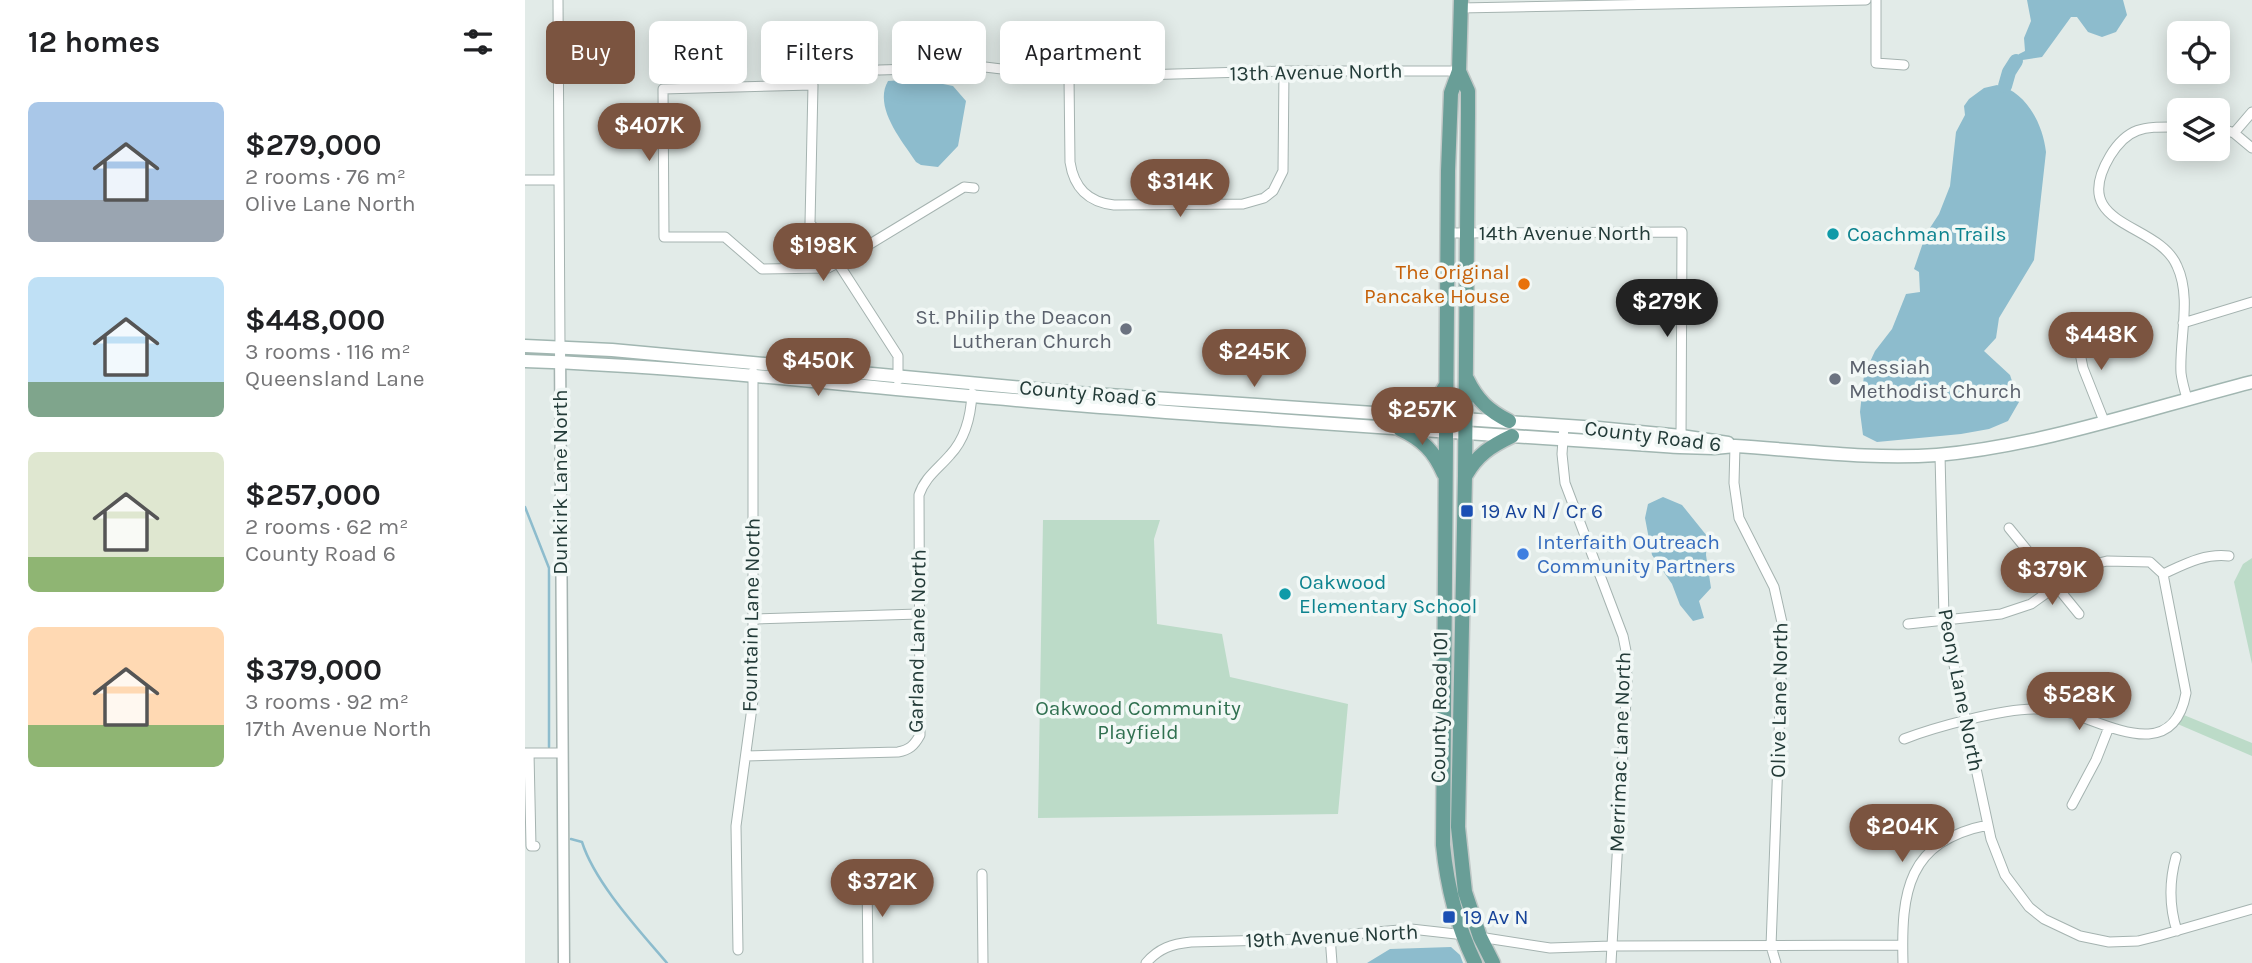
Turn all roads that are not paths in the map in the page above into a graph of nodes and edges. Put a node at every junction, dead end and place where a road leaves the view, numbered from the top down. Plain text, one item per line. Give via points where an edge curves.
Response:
1 (558, 0) edge
2 (1866, 0) edge
3 (1876, 0) edge
4 (1460, 4) edge
5 (1904, 65) dead end
6 (1000, 69) edge
7 (879, 70) dead end
8 (1459, 71) junction
9 (1284, 72) junction
10 (1165, 75) edge
11 (1069, 84) edge
12 (2252, 112) edge
13 (2167, 127) edge
14 (2230, 132) edge
15 (2234, 133) junction
16 (2252, 148) edge
17 (525, 180) edge
18 (558, 180) junction
19 (974, 188) dead end
20 (1448, 233) junction
21 (1468, 233) junction
22 (838, 262) junction
23 (2252, 302) edge
24 (2183, 323) junction
25 (2075, 328) dead end
26 (525, 346) edge
27 (560, 347) junction
28 (525, 361) edge
29 (560, 362) junction
30 (753, 370) junction
31 (1466, 377) junction
32 (2252, 382) edge
33 (898, 383) junction
34 (1447, 384) junction
35 (972, 390) junction
36 (2187, 399) junction
37 (1407, 415) junction
38 (2104, 421) junction
39 (1447, 425) junction
40 (1465, 426) junction
41 (1564, 426) junction
42 (1400, 429) junction
43 (1511, 429) junction
44 (1563, 439) junction
45 (1681, 441) junction
46 (1735, 446) junction
47 (1940, 455) junction
48 (1465, 477) junction
49 (1445, 479) junction
50 (2010, 528) dead end
51 (2229, 556) dead end
52 (2163, 574) junction
53 (2056, 586) junction
54 (919, 614) junction
55 (2079, 614) dead end
56 (1944, 618) junction
57 (752, 619) junction
58 (1907, 624) dead end
59 (1966, 721) junction
60 (2109, 727) junction
61 (1904, 739) dead end
62 (527, 753) edge
63 (562, 753) junction
64 (746, 756) junction
65 (2071, 805) dead end
66 (1987, 825) junction
67 (535, 846) dead end
68 (2176, 857) dead end
69 (982, 874) dead end
70 (867, 876) dead end
71 (2252, 909) edge
72 (2177, 931) junction
73 (1463, 935) junction
74 (1330, 936) junction
75 (1480, 937) junction
76 (1902, 945) junction
77 (1611, 946) junction
78 (1771, 946) junction
79 (738, 950) dead end
80 (564, 963) edge
81 (868, 963) edge
82 (983, 963) edge
83 (1146, 963) edge
84 (1332, 963) edge
85 (1475, 963) edge
86 (1493, 963) edge
87 (1611, 963) edge
88 (1776, 963) edge
89 (1903, 963) edge

1 - 18 street, Dunkirk Lane North
2 - 4 street
3 - 5 street via 1876,63
4 - 8 main road, County Road 101
6 - 7 street, 13th Avenue North
8 - 9 street, 13th Avenue North
8 - 20 main road, County Road 101 via 1451,93
8 - 21 main road, County Road 101 via 1468,91
9 - 10 street, 13th Avenue North
9 - 11 street via 1283,171 1273,191 1243,204 1114,205 1083,193 1070,162
12 - 15 street
13 - 24 street via 2142,128 2122,138 2103,167 2099,190 2116,221 2163,246 2177,265 2183,288
14 - 15 street
15 - 16 street
17 - 18 street
18 - 27 street, Dunkirk Lane North
19 - 22 street via 964,187
20 - 21 street, 14th Avenue North
20 - 34 main road, County Road 101
21 - 31 main road, County Road 101
21 - 45 street, 14th Avenue North via 1682,232
22 - 22 street via 810,223 813,85 663,89 664,237 725,237 762,269 828,268
22 - 33 street via 898,356
23 - 24 street
24 - 36 street via 2181,372
25 - 38 street via 2083,368
26 - 27 main road, County Road 6
27 - 29 street, Dunkirk Lane North
27 - 30 main road, County Road 6
28 - 29 main road, County Road 6
29 - 30 main road, County Road 6
29 - 63 street, Dunkirk Lane North
30 - 33 main road, County Road 6
30 - 57 street, Fountain Lane North
31 - 40 main road, County Road 101
31 - 43 main road via 1482,404
32 - 36 main road, County Road 6
33 - 35 main road, County Road 6
34 - 37 main road via 1433,403
34 - 39 main road, County Road 101
35 - 37 main road, County Road 6
35 - 42 main road, County Road 6
35 - 54 street, Garland Lane North via 963,437 927,477 919,495
36 - 38 main road, County Road 6
37 - 39 main road, County Road 6
38 - 47 main road, County Road 6 via 1996,447
39 - 40 main road, County Road 6
39 - 42 main road, County Road 6
39 - 49 main road, County Road 101
40 - 43 main road, County Road 6
40 - 48 main road, County Road 101
41 - 43 main road, County Road 6
41 - 44 street, Merrimac Lane North
41 - 45 main road, County Road 6
42 - 49 main road via 1431,448
43 - 44 main road, County Road 6
43 - 48 main road via 1483,452
44 - 45 main road, County Road 6
44 - 77 street, Merrimac Lane North via 1565,483 1626,651
45 - 46 main road, County Road 6 via 1714,448
46 - 47 main road, County Road 6 via 1901,457
46 - 78 street, Olive Lane North via 1739,517 1774,587 1783,627
47 - 56 street, Peony Lane North
48 - 75 main road, County Road 101 via 1458,827 1465,892
49 - 73 main road, County Road 101 via 1443,845 1447,880
50 - 53 street
51 - 52 street via 2200,558
52 - 53 street via 2150,562 2107,561 2076,572
52 - 60 street via 2186,693 2184,704 2165,729 2144,735
53 - 55 street
53 - 56 street via 2017,610
54 - 57 street
54 - 64 street, Garland Lane North via 919,735 912,747 898,752
56 - 58 street
56 - 59 street, Peony Lane North
57 - 64 street, Fountain Lane North via 753,700
59 - 60 street via 2040,709 2064,711
59 - 61 street
59 - 66 street, Peony Lane North
60 - 65 street
62 - 63 street
62 - 67 street via 531,846
63 - 80 street, Dunkirk Lane North
64 - 79 street, Fountain Lane North via 736,827
66 - 72 street via 1996,858 2016,892 2061,929 2109,942 2138,941
66 - 76 street via 1949,837 1924,858 1906,893
68 - 72 street via 2170,888
69 - 82 street
70 - 81 street
71 - 72 street
73 - 74 street, 19th Avenue North via 1411,929
73 - 75 street, 19th Avenue North
73 - 85 main road, County Road 101
74 - 83 street, 19th Avenue North via 1171,944
74 - 84 street
75 - 77 street, 19th Avenue North via 1550,948
75 - 86 main road, County Road 101
76 - 78 street, 19th Avenue North
76 - 89 street
77 - 78 street, 19th Avenue North
77 - 87 street, Merrimac Lane North
78 - 88 street, Olive Lane North

